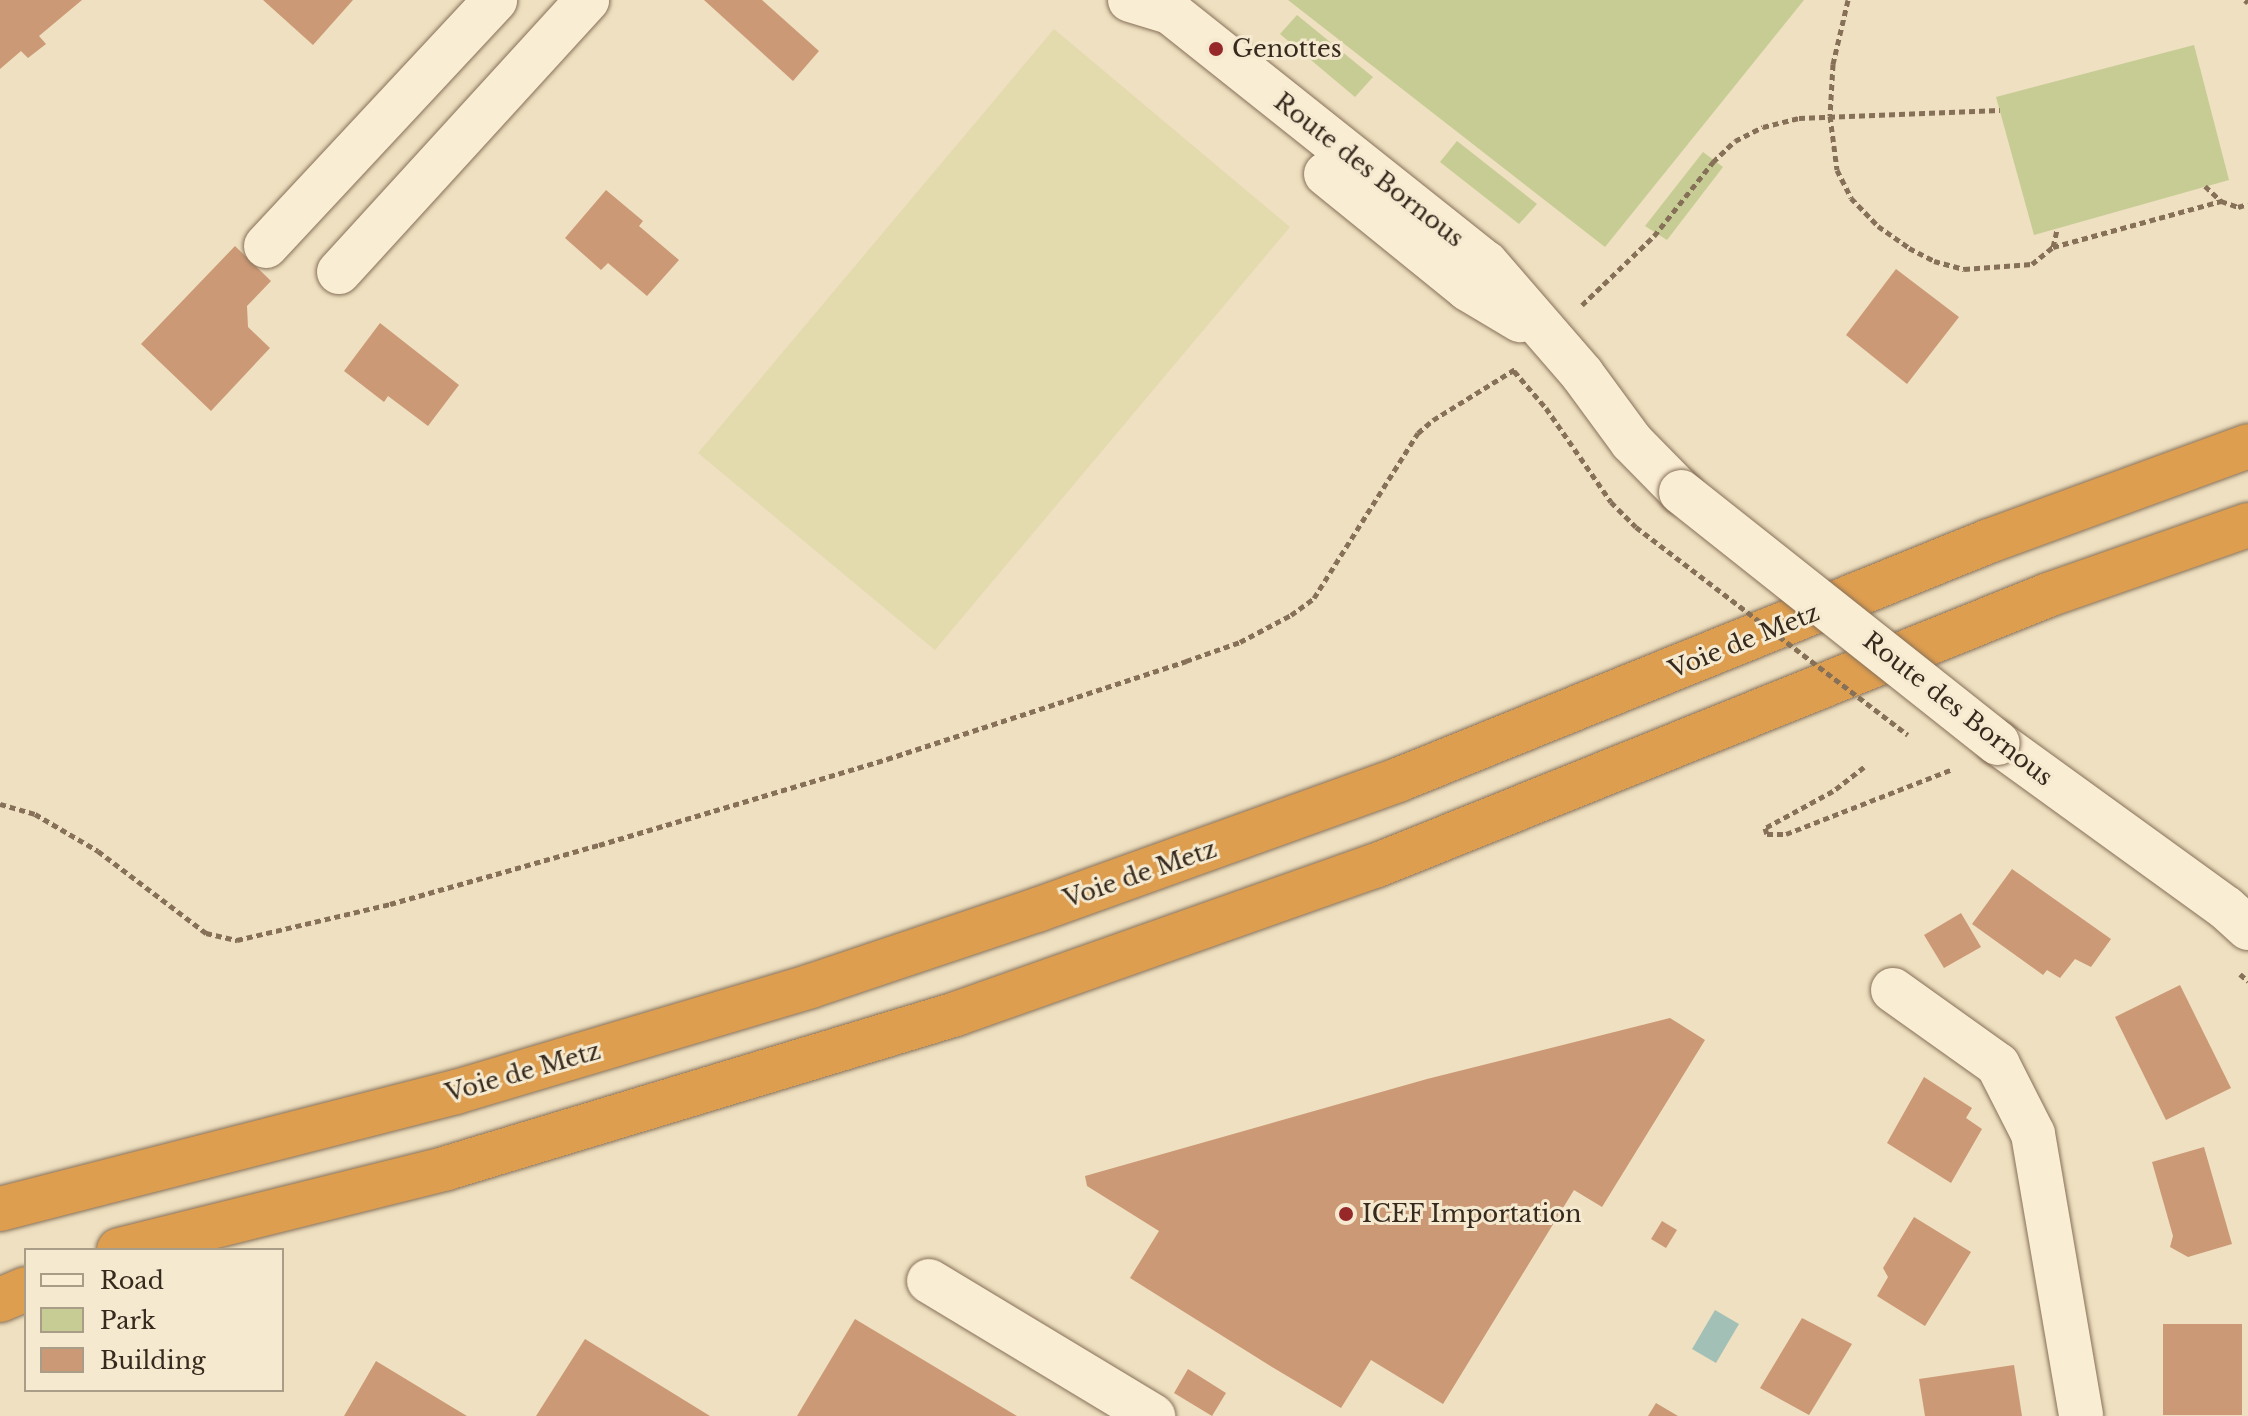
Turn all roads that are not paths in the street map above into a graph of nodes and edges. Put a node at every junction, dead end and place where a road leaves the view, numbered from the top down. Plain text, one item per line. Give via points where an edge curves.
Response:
1 (495, 0) edge
2 (587, 0) edge
3 (1129, 0) edge
4 (266, 246) dead end
5 (339, 272) dead end
6 (2248, 446) edge
7 (2248, 525) edge
8 (2248, 928) edge
9 (1893, 990) dead end
10 (456, 1092) junction
11 (0, 1180) edge
12 (0, 1209) edge
13 (129, 1248) edge
14 (24, 1271) edge
15 (0, 1276) edge
16 (929, 1281) dead end
17 (24, 1290) edge
18 (0, 1300) edge
19 (1153, 1416) edge
20 (2081, 1416) edge

1 - 4 street
2 - 5 street
3 - 8 street, Route des Bornous, bridge via 1150,34 1468,289 1563,324 1632,442 1681,492 1998,743
6 - 10 highway, Voie de Metz via 1989,541 1260,832 811,986
7 - 13 highway via 2048,595 1375,866 956,1014 447,1168
9 - 20 street via 1998,1065 2033,1134
10 - 11 highway
10 - 12 highway, Voie de Metz
14 - 15 highway
16 - 19 street
17 - 18 highway

